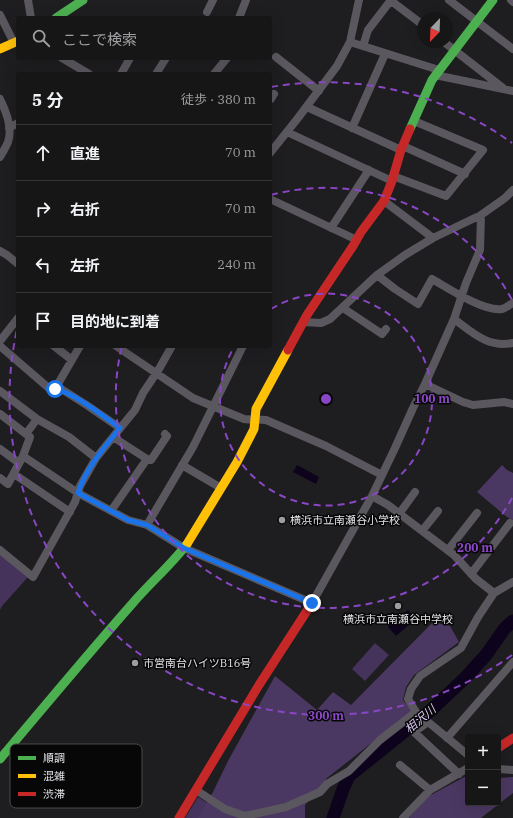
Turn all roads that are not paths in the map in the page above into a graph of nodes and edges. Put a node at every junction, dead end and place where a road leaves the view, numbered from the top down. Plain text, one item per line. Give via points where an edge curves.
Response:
1 (28, 0) edge
2 (83, 0) edge
3 (213, 0) edge
4 (246, 0) edge
5 (359, 0) edge
6 (391, 0) edge
7 (449, 0) edge
8 (493, 0) edge
9 (510, 0) edge
10 (513, 2) edge
11 (207, 12) dead end
12 (0, 15) edge
13 (32, 16) edge
14 (59, 16) edge
15 (240, 16) edge
16 (417, 20) edge
17 (477, 21) junction
18 (16, 42) edge
19 (350, 42) junction
20 (363, 46) junction
21 (452, 48) edge
22 (0, 49) edge
23 (513, 49) edge
24 (455, 50) junction
25 (385, 54) junction
26 (276, 57) dead end
27 (65, 60) edge
28 (129, 60) edge
29 (165, 60) edge
30 (225, 60) edge
31 (86, 72) edge
32 (122, 72) edge
33 (157, 72) edge
34 (216, 72) edge
35 (437, 73) junction
36 (509, 90) edge
37 (319, 91) junction
38 (0, 98) edge
39 (306, 107) junction
40 (414, 121) junction
41 (16, 124) edge
42 (9, 128) junction
43 (352, 128) junction
44 (287, 132) junction
45 (402, 148) junction
46 (272, 151) edge
47 (0, 157) edge
48 (369, 170) junction
49 (464, 174) junction
50 (392, 178) junction
51 (513, 190) edge
52 (272, 200) edge
53 (384, 201) junction
54 (481, 215) junction
55 (331, 228) junction
56 (433, 238) junction
57 (357, 240) junction
58 (0, 251) edge
59 (16, 262) edge
60 (377, 275) junction
61 (462, 296) junction
62 (513, 303) edge
63 (343, 308) junction
64 (454, 319) junction
65 (16, 321) edge
66 (303, 322) junction
67 (386, 328) dead end
68 (0, 341) edge
69 (513, 343) edge
70 (0, 346) edge
71 (57, 348) edge
72 (79, 348) edge
73 (119, 348) edge
74 (171, 348) edge
75 (242, 348) edge
76 (72, 360) junction
77 (157, 374) junction
78 (425, 384) junction
79 (55, 389) junction
80 (0, 391) edge
81 (513, 404) edge
82 (213, 406) junction
83 (0, 414) edge
84 (37, 419) junction
85 (255, 420) junction
86 (120, 428) junction
87 (26, 434) junction
88 (165, 434) dead end
89 (113, 436) junction
90 (0, 448) edge
91 (96, 458) junction
92 (21, 459) junction
93 (147, 459) junction
94 (182, 465) junction
95 (14, 474) junction
96 (382, 475) junction
97 (0, 478) edge
98 (221, 488) junction
99 (415, 492) dead end
100 (78, 493) junction
101 (372, 496) junction
102 (111, 511) junction
103 (438, 511) dead end
104 (70, 512) junction
105 (399, 514) junction
106 (477, 514) dead end
107 (510, 523) dead end
108 (147, 525) junction
109 (422, 531) junction
110 (184, 548) junction
111 (0, 550) edge
112 (448, 550) junction
113 (472, 574) junction
114 (513, 582) edge
115 (494, 593) junction
116 (312, 603) junction
117 (513, 662) edge
118 (422, 717) junction
119 (447, 738) junction
120 (513, 738) edge
121 (13, 744) edge
122 (501, 746) edge
123 (10, 747) edge
124 (465, 753) edge
125 (0, 759) edge
126 (400, 765) dead end
127 (501, 769) edge
128 (465, 770) edge
129 (513, 770) edge
130 (459, 774) junction
131 (196, 790) junction
132 (430, 790) junction
133 (179, 818) edge
134 (403, 818) edge

1 - 13 street
2 - 14 street
3 - 11 street
4 - 15 street
5 - 19 street
6 - 16 street
6 - 20 street via 368,30
7 - 17 street
8 - 17 street
9 - 10 street
12 - 18 street
17 - 23 street
17 - 24 street
18 - 22 street
19 - 20 street
19 - 37 street
20 - 25 street
21 - 24 street
24 - 35 street
24 - 36 street
25 - 35 street
25 - 43 street
26 - 37 street
27 - 31 street
28 - 32 street
29 - 33 street
30 - 34 street
35 - 36 street
35 - 40 street
37 - 39 street
38 - 42 street
39 - 43 street
39 - 44 street
40 - 45 street
40 - 49 street via 483,150
41 - 42 street
42 - 47 street via 8,142
43 - 45 street
44 - 46 street
44 - 48 street
45 - 49 street
45 - 50 street
48 - 50 street
48 - 55 street
49 - 50 street via 446,196
50 - 53 street
51 - 54 street
52 - 55 street
53 - 56 street
53 - 57 street
54 - 56 street
54 - 61 street via 480,250
55 - 57 street
56 - 60 street
57 - 66 street
58 - 59 street
60 - 61 street via 418,304 432,280
60 - 63 street
61 - 62 street via 497,309
61 - 64 street
63 - 66 street via 321,323
63 - 67 street via 382,334
64 - 69 street via 480,338 492,343
64 - 78 street
65 - 68 street
66 - 85 street via 256,409
70 - 79 street via 51,390
71 - 76 street
72 - 76 street
73 - 77 street
74 - 77 street
75 - 82 street
76 - 79 street
77 - 82 street via 193,398
77 - 86 street via 143,393 135,410
78 - 81 street via 473,405 504,402
78 - 96 street
79 - 86 street via 62,390
80 - 84 street
82 - 85 street via 244,419
82 - 94 street
83 - 87 street
84 - 87 street
84 - 91 street via 69,437
85 - 96 street via 266,420 326,446
85 - 98 street via 254,428 241,455
86 - 89 street
87 - 92 street via 30,437
88 - 93 street via 167,436 151,460
89 - 91 street
89 - 93 street
90 - 92 street
91 - 100 street
92 - 95 street
92 - 100 street
93 - 102 street
94 - 98 street
94 - 108 street
95 - 97 street via 8,484
95 - 104 street
96 - 101 street
98 - 110 street
99 - 105 street
100 - 102 street
100 - 104 street
101 - 105 street
101 - 116 street
102 - 108 street via 128,520
103 - 109 street
104 - 111 street via 33,577
105 - 109 street
106 - 112 street
107 - 113 street
108 - 110 street
109 - 112 street
110 - 116 street
110 - 121 street via 143,591
112 - 113 street
113 - 115 street
114 - 115 street
115 - 118 street via 461,648 420,676 411,689 408,699
116 - 131 street via 263,678
117 - 119 street
118 - 119 street
118 - 130 street via 414,732
118 - 131 street via 380,740 349,772 327,784 320,792 286,807 245,816 225,809
119 - 124 street
120 - 122 street
123 - 125 street
126 - 132 street
127 - 129 street
128 - 130 street
130 - 132 street
131 - 133 street
132 - 134 street

